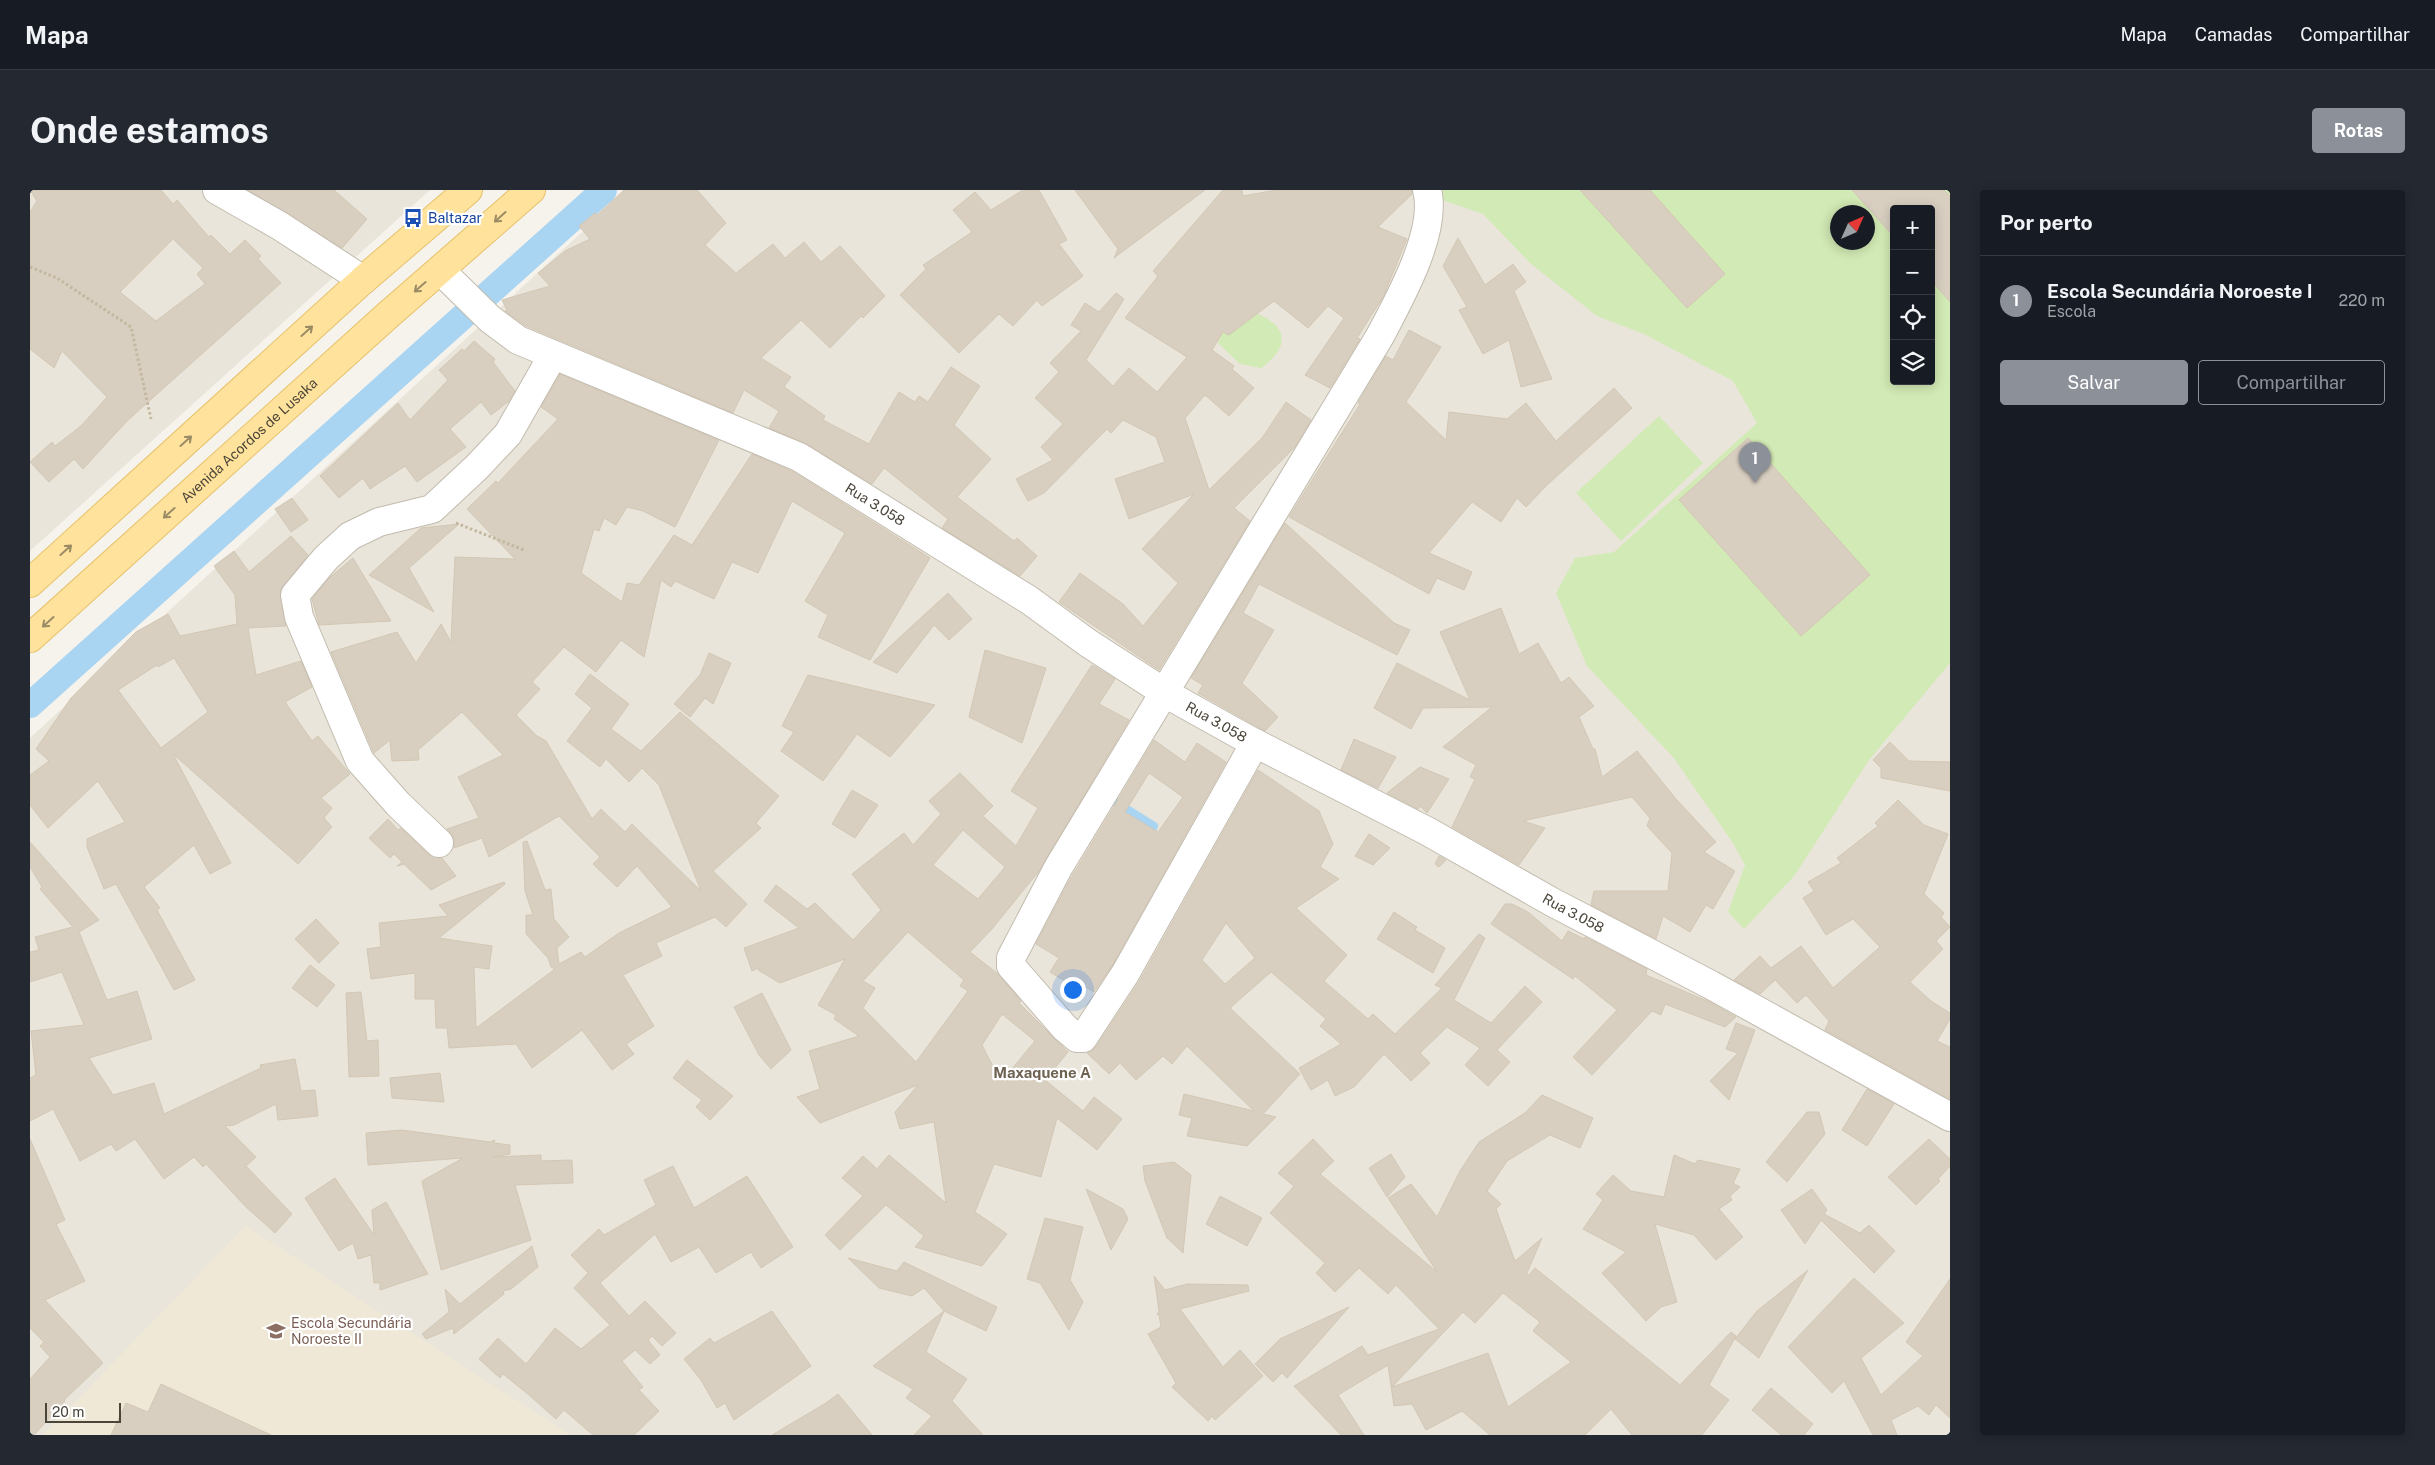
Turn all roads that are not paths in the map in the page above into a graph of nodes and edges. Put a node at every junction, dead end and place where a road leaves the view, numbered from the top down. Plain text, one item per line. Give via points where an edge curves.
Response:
1 (217, 190) edge
2 (468, 190) edge
3 (531, 190) edge
4 (1427, 190) edge
5 (440, 270) junction
6 (363, 280) junction
7 (553, 355) junction
8 (30, 582) edge
9 (30, 638) edge
10 (1165, 693) junction
11 (1255, 743) junction
12 (439, 842) dead end
13 (1950, 1117) edge

1 - 6 street
2 - 6 main road
3 -> 5 main road, Avenida Acordos de Lusaka
4 - 10 street via 1428,219 1421,243 1409,280 1380,336
5 - 7 street, Rua 3.058 via 490,319 518,340
5 -> 9 main road, Avenida Acordos de Lusaka
8 -> 6 main road
7 - 10 street, Rua 3.058 via 799,457 1029,600
7 - 12 street via 508,434 432,509 379,522 350,536 326,558 295,595 299,618 360,761 398,804
10 - 11 street, Rua 3.058
10 - 11 street via 1058,868 1011,958 1011,966 1023,982 1076,1038 1083,1038 1125,974
11 - 13 street, Rua 3.058 via 1427,832

